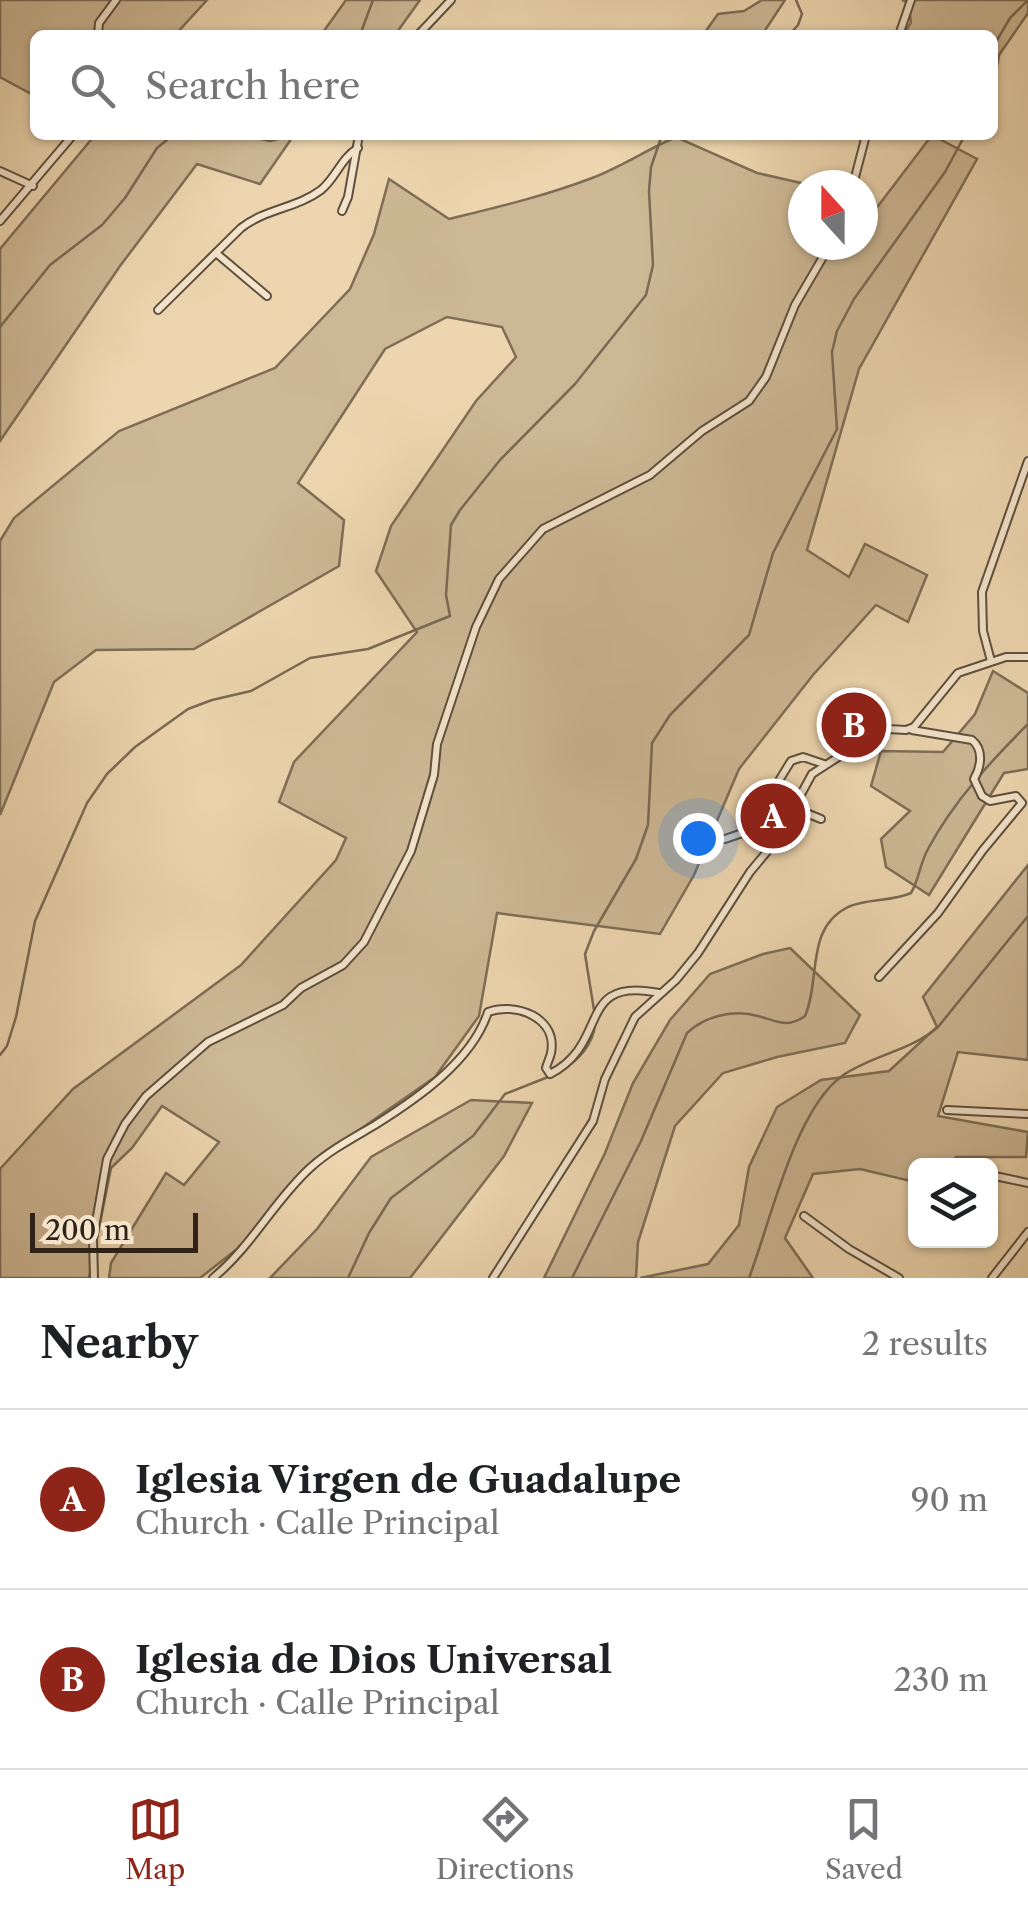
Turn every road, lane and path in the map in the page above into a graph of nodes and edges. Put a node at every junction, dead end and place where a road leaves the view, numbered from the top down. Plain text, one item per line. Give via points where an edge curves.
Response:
1 (116, 0) edge
2 (451, 0) edge
3 (911, 0) edge
4 (98, 30) edge
5 (423, 30) edge
6 (901, 30) edge
7 (70, 140) edge
8 (359, 140) edge
9 (865, 140) edge
10 (358, 148) junction
11 (857, 170) edge
12 (0, 172) edge
13 (32, 186) junction
14 (342, 212) dead end
15 (0, 221) edge
16 (216, 254) junction
17 (822, 260) edge
18 (267, 296) dead end
19 (158, 310) dead end
20 (1028, 461) edge
21 (1028, 657) edge
22 (991, 661) junction
23 (906, 730) junction
24 (826, 765) junction
25 (769, 797) dead end
26 (794, 808) junction
27 (821, 819) dead end
28 (778, 836) junction
29 (711, 840) dead end
30 (879, 977) dead end
31 (660, 993) junction
32 (947, 1110) dead end
33 (1028, 1114) edge
34 (998, 1177) edge
35 (1028, 1184) edge
36 (804, 1216) dead end
37 (1028, 1232) edge
38 (94, 1278) edge
39 (213, 1278) edge
40 (494, 1278) edge
41 (899, 1278) edge
42 (992, 1278) edge

1 - 4 street
2 - 5 street
3 - 6 street
7 - 13 street
8 - 10 street
9 - 11 street
10 - 14 street
10 - 16 street via 320,191 255,217
12 - 13 street
13 - 15 street
16 - 18 street
16 - 19 street
17 - 38 street via 755,395 650,475 543,528 500,579 476,627 437,744 412,851 364,942 283,1005 200,1048 146,1096 106,1159
20 - 22 street via 982,592
21 - 22 street
22 - 23 street via 958,673 919,724
23 - 24 street via 870,728
23 - 30 street via 972,740 980,751 974,779 982,796 1016,796 1022,803 938,914
24 - 25 street via 791,761
24 - 26 street via 810,776
26 - 27 street
26 - 28 street
28 - 29 street via 757,828
28 - 31 street via 698,954
31 - 39 street via 611,994 585,1043 550,1074 550,1041 537,1018 526,1010 488,1012 470,1049 311,1167
31 - 40 street via 635,1016 593,1122
32 - 33 street
34 - 35 street
36 - 41 street
37 - 42 street

